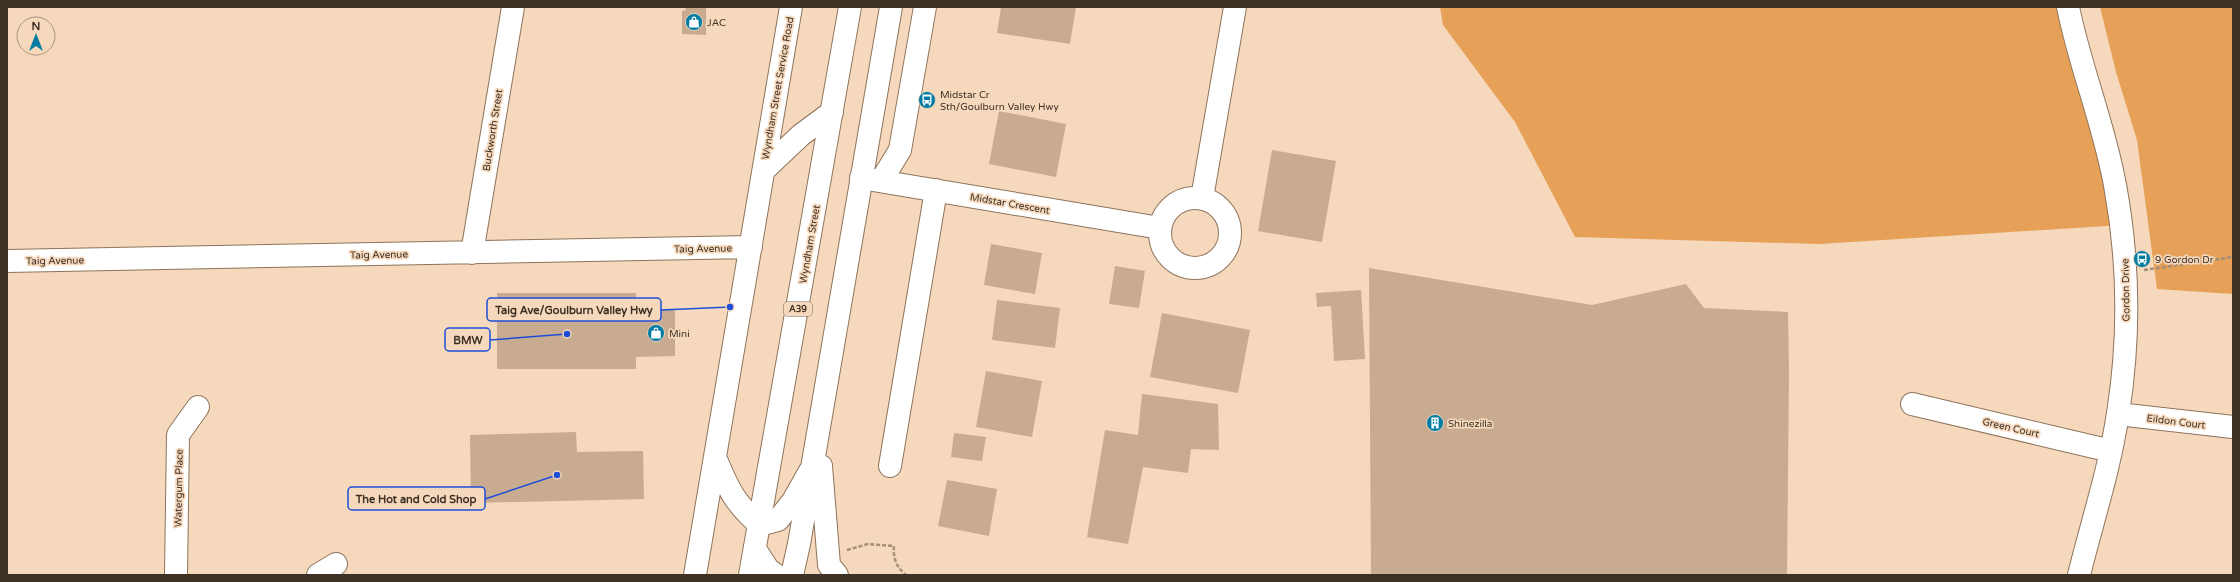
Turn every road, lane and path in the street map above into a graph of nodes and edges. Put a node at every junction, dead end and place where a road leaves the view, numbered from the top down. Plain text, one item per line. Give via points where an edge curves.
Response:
1 (513, 7) edge
2 (791, 7) edge
3 (850, 7) edge
4 (891, 7) edge
5 (925, 7) edge
6 (1235, 7) edge
7 (2068, 7) edge
8 (832, 112) junction
9 (900, 150) junction
10 (764, 170) junction
11 (871, 179) junction
12 (926, 189) junction
13 (1202, 198) junction
14 (1160, 228) junction
15 (750, 246) junction
16 (472, 253) junction
17 (2233, 258) edge
18 (7, 261) edge
19 (2126, 273) junction
20 (1912, 404) dead end
21 (198, 407) dead end
22 (2118, 414) junction
23 (2233, 427) edge
24 (818, 435) junction
25 (2111, 451) junction
26 (715, 458) junction
27 (890, 466) dead end
28 (812, 469) junction
29 (760, 526) junction
30 (755, 548) junction
31 (832, 566) edge
32 (176, 575) edge
33 (695, 575) edge
34 (750, 575) edge
35 (776, 575) edge
36 (792, 575) edge
37 (906, 575) edge
38 (2079, 575) edge

1 - 16 main road, Buckworth Street
2 - 10 main road, Wyndham Street Service Road
3 - 8 main road, Wyndham Street / A39
4 - 11 main road
5 - 9 main road
6 - 13 main road
7 - 19 main road, Gordon Drive via 2109,154 2122,226
8 - 10 main road, Wyndham Street Service Road via 801,135
8 - 29 main road, Wyndham Street / A39
9 - 11 main road
9 - 12 main road
10 - 15 main road, Wyndham Street Service Road
11 - 12 main road, Midstar Crescent
11 - 24 main road
12 - 14 main road, Midstar Crescent
12 - 27 main road
13 - 14 main road via 1181,200 1171,207 1164,216
13 - 14 main road via 1218,207 1229,222 1230,241 1225,252 1216,261 1205,267 1190,268 1179,264 1162,246
15 - 16 main road, Taig Avenue
15 - 26 main road, Wyndham Street Service Road
16 - 18 main road, Taig Avenue
17 - 19 path
19 - 22 main road, Gordon Drive via 2126,345
20 - 25 main road, Green Court
21 - 32 main road, Watergum Place via 178,435
22 - 23 main road, Eildon Court
22 - 25 main road, Gordon Drive
24 - 28 main road
24 - 31 main road
25 - 38 main road, Gordon Drive
26 - 29 main road via 731,495 743,511
26 - 33 main road, Wyndham Street Service Road
28 - 29 main road via 778,520
28 - 36 main road
29 - 30 main road, Wyndham Street / A39
30 - 34 main road, Wyndham Street / A39
30 - 35 main road via 768,569
31 - 37 path via 868,544 894,546 895,561 900,571

